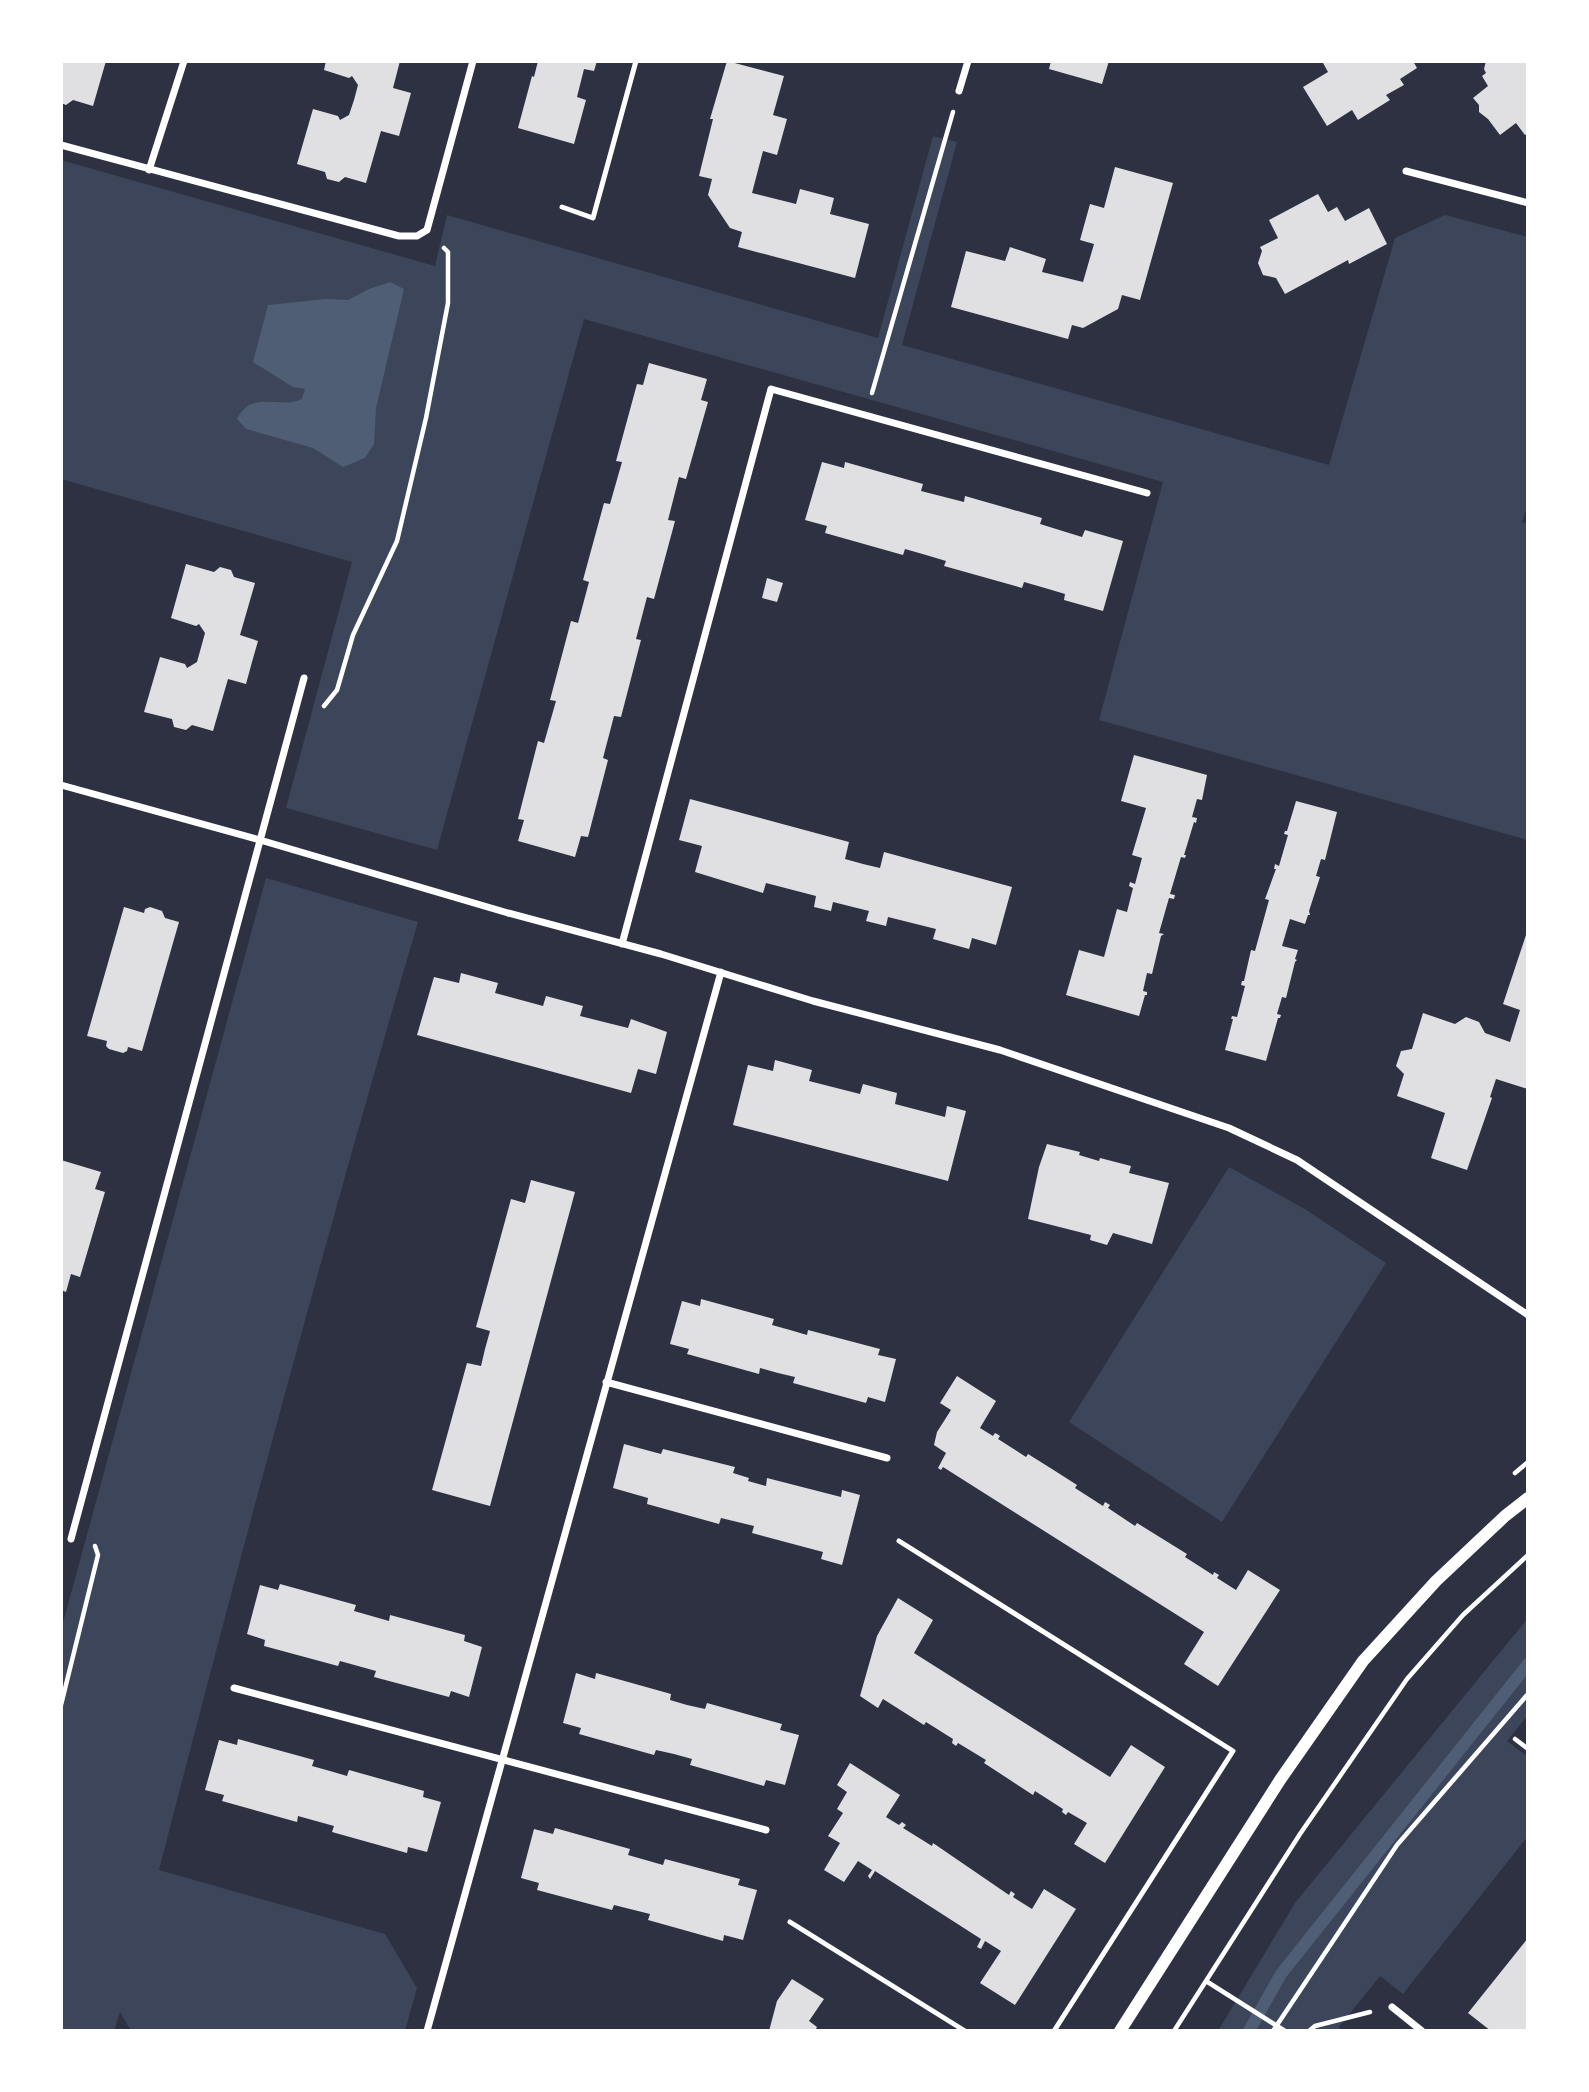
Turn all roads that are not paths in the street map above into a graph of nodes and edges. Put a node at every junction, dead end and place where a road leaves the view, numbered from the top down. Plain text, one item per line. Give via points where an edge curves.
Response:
1 (184, 61) edge
2 (472, 61) edge
3 (636, 61) edge
4 (968, 61) edge
5 (959, 91) road end
6 (61, 145) edge
7 (149, 170) junction
8 (1406, 171) dead end
9 (1528, 203) edge
10 (562, 207) dead end
11 (1147, 493) dead end
12 (304, 678) dead end
13 (61, 785) edge
14 (260, 840) junction
15 (622, 944) junction
16 (721, 972) junction
17 (1528, 1315) edge
18 (607, 1382) junction
19 (887, 1458) dead end
20 (1528, 1498) edge
21 (71, 1539) dead end
22 (899, 1541) dead end
23 (234, 1688) dead end
24 (502, 1759) junction
25 (766, 1830) dead end
26 (790, 1922) dead end
27 (1392, 2007) road end
28 (428, 2031) edge
29 (965, 2031) edge
30 (1054, 2031) edge
31 (1120, 2031) edge
32 (1422, 2031) edge

1 - 7 street
2 - 7 street via 426,230 417,236 399,236
3 - 10 lane via 593,218
4 - 5 street
6 - 7 street
8 - 9 street
11 - 15 street via 771,389
12 - 14 street
13 - 14 street
14 - 15 street
14 - 21 street
15 - 16 street
16 - 17 street via 1000,1050 1229,1128 1297,1160
16 - 18 street
18 - 19 street
18 - 24 street
20 - 31 street via 1436,1581 1363,1661 1280,1780
22 - 30 lane via 1233,1751
23 - 24 street
24 - 25 street
24 - 28 street
26 - 29 lane
27 - 32 street

